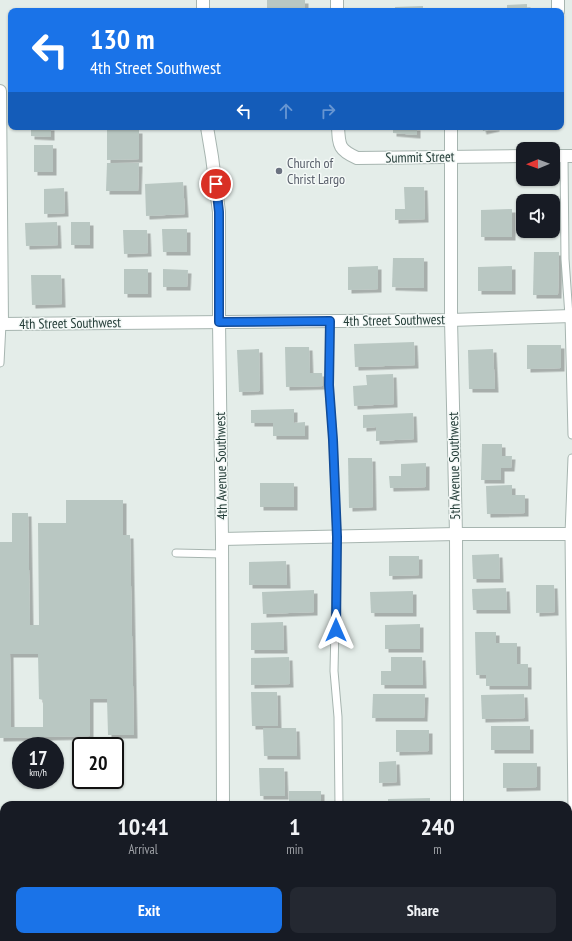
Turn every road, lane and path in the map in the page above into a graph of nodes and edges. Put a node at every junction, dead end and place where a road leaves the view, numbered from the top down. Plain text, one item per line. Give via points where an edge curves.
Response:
1 (0, 91) edge
2 (208, 130) edge
3 (338, 130) edge
4 (451, 130) edge
5 (451, 156) junction
6 (516, 156) edge
7 (563, 156) edge
8 (570, 316) edge
9 (451, 320) junction
10 (330, 321) junction
11 (219, 322) junction
12 (1, 324) edge
13 (0, 363) edge
14 (572, 435) edge
15 (572, 458) edge
16 (456, 534) junction
17 (571, 534) edge
18 (337, 537) junction
19 (222, 539) junction
20 (176, 553) dead end
21 (222, 554) junction
22 (222, 801) edge
23 (339, 801) edge
24 (457, 801) edge
25 (572, 801) edge

1 - 12 street
2 - 11 street, 4th Avenue Southwest via 219,212
3 - 5 street, Summit Street via 339,143 346,153 357,158
4 - 5 street, 5th Avenue Southwest
5 - 6 street, Summit Street
5 - 9 street, 5th Avenue Southwest
7 - 8 lane via 565,259
8 - 9 street, 4th Street Southwest
8 - 14 lane
9 - 10 street, 4th Street Southwest
9 - 16 street, 5th Avenue Southwest
10 - 11 street, 4th Street Southwest
10 - 18 lane via 329,385
11 - 12 street, 4th Street Southwest
11 - 19 street, 4th Avenue Southwest
12 - 13 lane
15 - 17 lane
16 - 17 street
16 - 18 street
16 - 24 street, 5th Avenue Southwest
17 - 25 lane
18 - 19 street
18 - 23 lane via 334,671 338,717
19 - 21 street, 4th Avenue Southwest
20 - 21 lane
21 - 22 street, 4th Avenue Southwest

